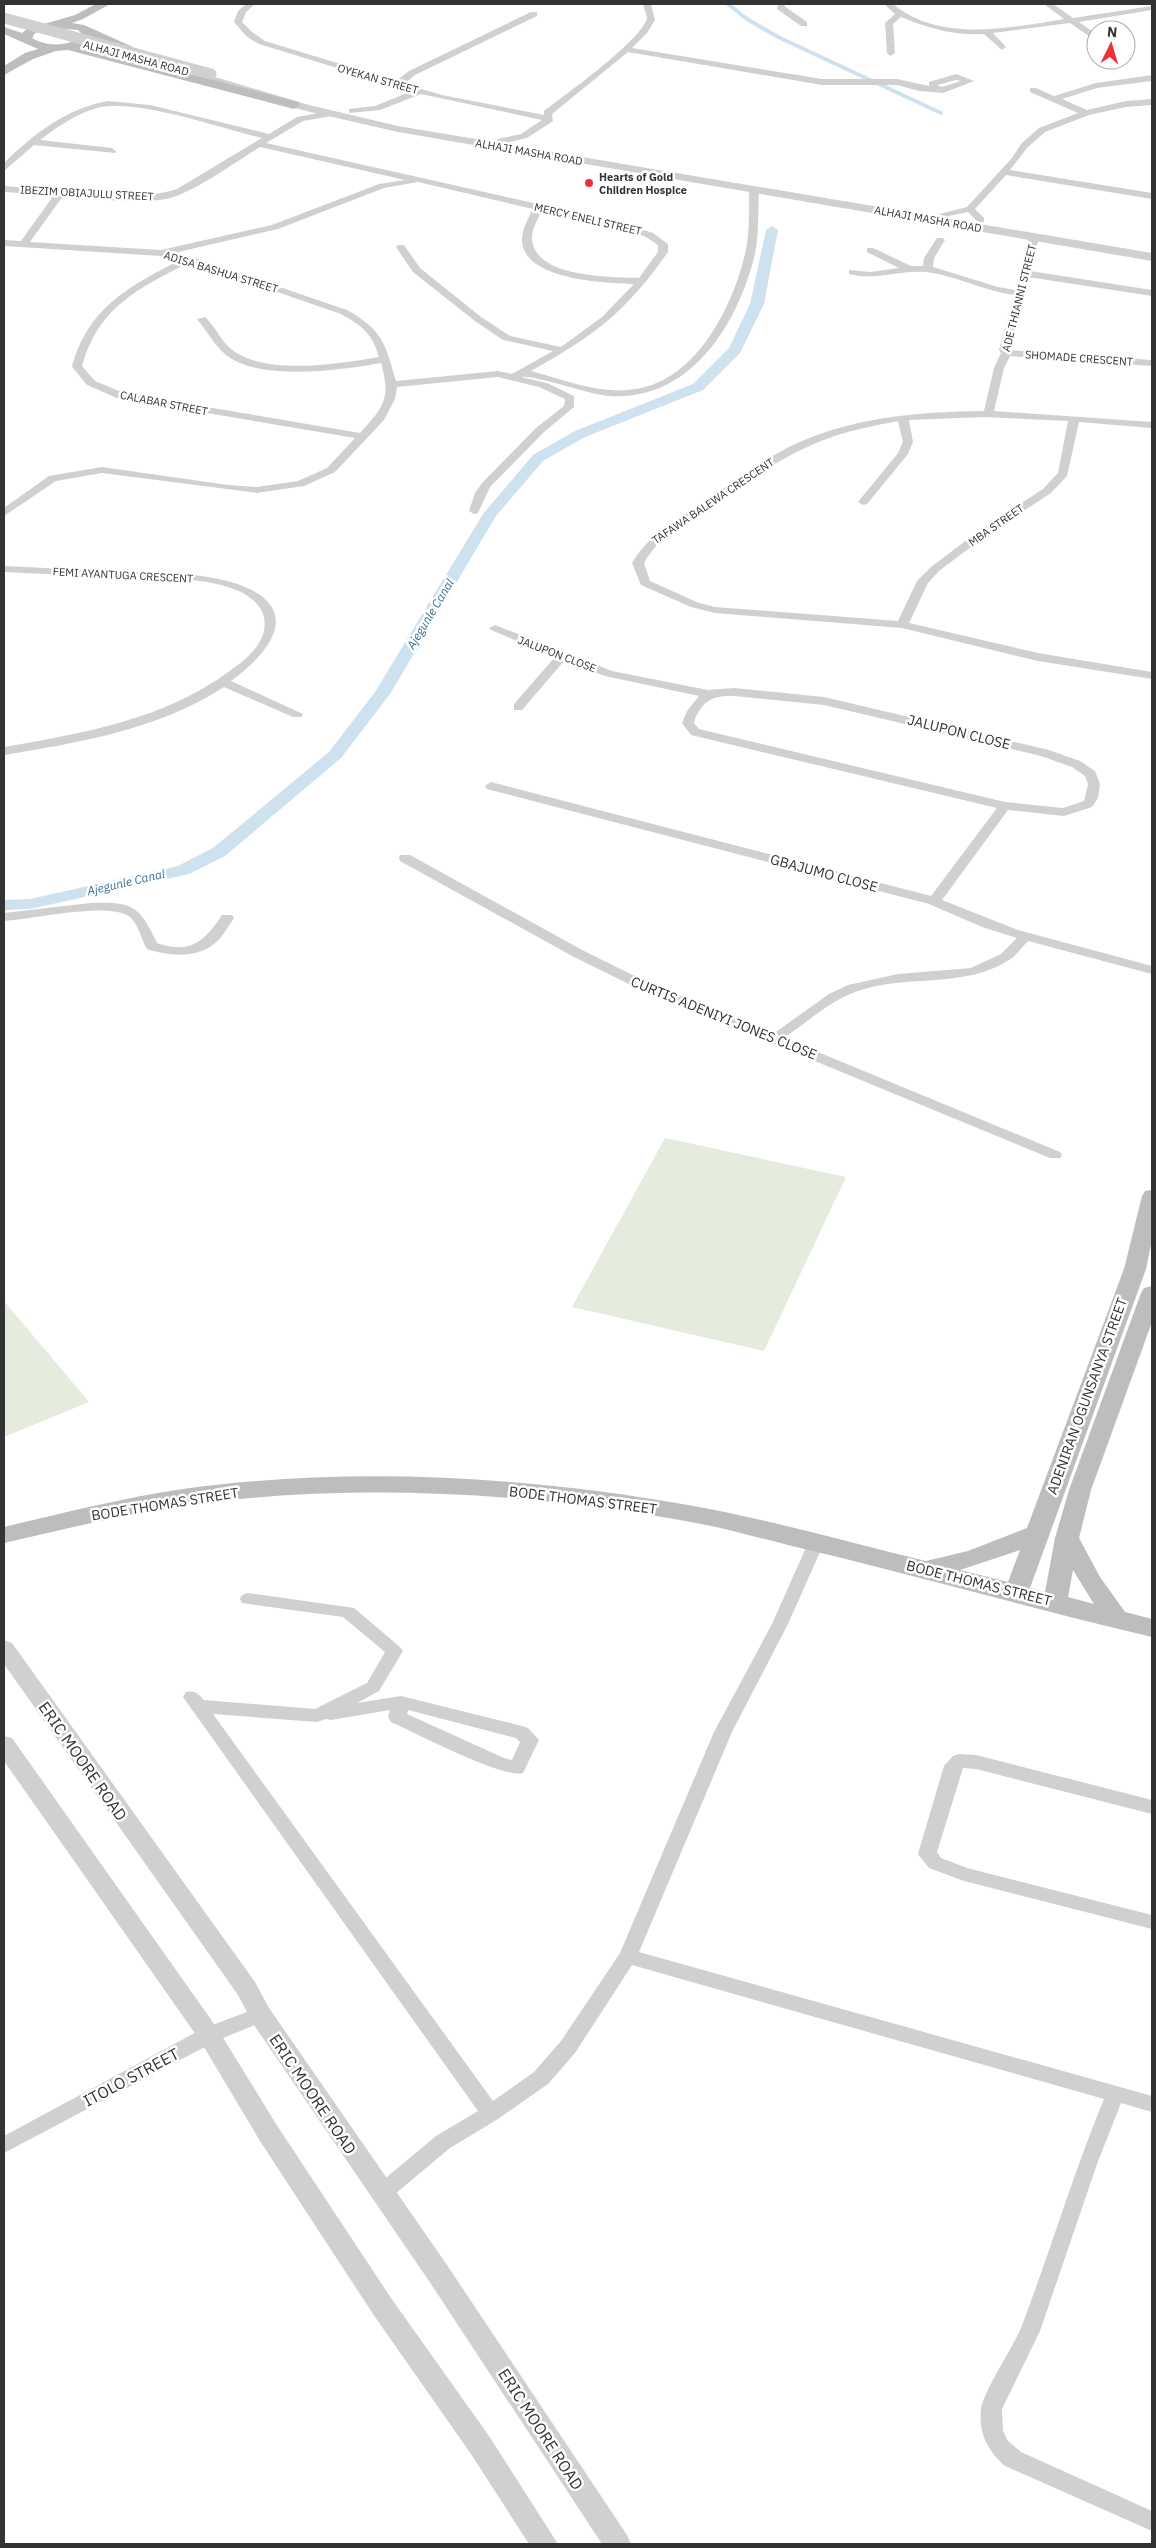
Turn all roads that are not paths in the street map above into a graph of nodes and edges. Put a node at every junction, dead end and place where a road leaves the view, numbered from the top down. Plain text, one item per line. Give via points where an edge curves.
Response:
1 (104, 4) edge
2 (117, 4) edge
3 (251, 4) edge
4 (648, 4) edge
5 (782, 4) edge
6 (888, 4) edge
7 (1048, 4) edge
8 (1152, 8) edge
9 (534, 14) dead end
10 (900, 14) junction
11 (4, 17) edge
12 (1072, 20) junction
13 (4, 22) edge
14 (804, 24) dead end
15 (53, 25) junction
16 (4, 30) edge
17 (1086, 30) edge
18 (88, 31) junction
19 (990, 38) junction
20 (27, 40) junction
21 (62, 47) junction
22 (1002, 47) dead end
23 (625, 49) junction
24 (891, 53) dead end
25 (4, 63) edge
26 (4, 71) edge
27 (208, 75) junction
28 (1152, 78) edge
29 (398, 84) junction
30 (934, 88) dead end
31 (1033, 90) dead end
32 (421, 91) junction
33 (1054, 99) junction
34 (1152, 102) edge
35 (301, 107) junction
36 (380, 113) junction
37 (1086, 113) junction
38 (550, 119) junction
39 (524, 136) junction
40 (270, 137) junction
41 (501, 141) junction
42 (34, 142) junction
43 (260, 144) junction
44 (530, 146) junction
45 (112, 151) dead end
46 (4, 168) edge
47 (386, 172) junction
48 (1003, 172) junction
49 (424, 180) junction
50 (382, 186) junction
51 (762, 188) junction
52 (4, 189) edge
53 (60, 193) junction
54 (820, 196) junction
55 (1152, 196) edge
56 (538, 208) junction
57 (970, 209) junction
58 (944, 214) junction
59 (981, 220) junction
60 (1034, 238) junction
61 (940, 240) dead end
62 (4, 243) edge
63 (24, 244) junction
64 (401, 247) dead end
65 (870, 250) dead end
66 (1128, 250) junction
67 (1152, 251) edge
68 (161, 252) junction
69 (1152, 258) edge
70 (189, 260) junction
71 (908, 268) junction
72 (928, 269) junction
73 (852, 272) dead end
74 (1024, 273) junction
75 (641, 281) junction
76 (1018, 293) junction
77 (1152, 293) edge
78 (202, 319) dead end
79 (562, 350) junction
80 (1006, 354) junction
81 (386, 359) junction
82 (1152, 363) edge
83 (517, 374) junction
84 (392, 384) junction
85 (595, 390) junction
86 (570, 398) junction
87 (988, 415) junction
88 (903, 419) junction
89 (1074, 420) junction
90 (1152, 425) edge
91 (361, 436) junction
92 (863, 502) dead end
93 (474, 511) dead end
94 (4, 513) edge
95 (4, 569) edge
96 (902, 625) junction
97 (495, 628) dead end
98 (562, 656) junction
99 (1152, 676) edge
100 (225, 683) junction
101 (708, 694) junction
102 (518, 707) dead end
103 (297, 714) dead end
104 (4, 751) edge
105 (491, 786) dead end
106 (1005, 806) junction
107 (405, 858) dead end
108 (934, 901) junction
109 (4, 917) edge
110 (227, 918) dead end
111 (1026, 936) junction
112 (1152, 970) edge
113 (774, 1039) junction
114 (1055, 1155) dead end
115 (1152, 1196) edge
116 (1152, 1293) edge
117 (1114, 1319) junction
118 (1141, 1325) junction
119 (1038, 1533) junction
120 (4, 1535) edge
121 (1068, 1538) junction
122 (816, 1543) junction
123 (927, 1569) junction
124 (1016, 1594) junction
125 (248, 1599) dead end
126 (1055, 1602) junction
127 (1117, 1618) junction
128 (1152, 1628) edge
129 (4, 1648) edge
130 (401, 1702) junction
131 (317, 1716) junction
132 (4, 1744) edge
133 (1152, 1807) edge
134 (1152, 1922) edge
135 (628, 1956) junction
136 (260, 2015) junction
137 (209, 2035) junction
138 (1116, 2093) junction
139 (1152, 2104) edge
140 (491, 2113) junction
141 (4, 2145) edge
142 (382, 2193) junction
143 (1152, 2521) edge
144 (544, 2544) edge
145 (617, 2544) edge

1 - 15 main road via 79,17
2 - 18 main road via 96,19
3 - 29 street, OYEKAN STREET via 242,11 238,22 256,40 305,58
4 - 23 street via 650,22
5 - 14 street via 780,6
6 - 10 street
7 - 12 street
8 - 12 street
9 - 29 street via 412,73
10 - 19 street via 946,30
10 - 24 street via 889,23
11 - 15 main road
11 - 27 street, ALHAJI MASHA ROAD, bridge
12 - 17 street
12 - 19 street
13 - 27 street, ALHAJI MASHA ROAD
15 - 18 main road via 80,27
15 - 20 main road via 31,31 26,35
16 - 20 main road
18 - 21 main road via 87,39
18 - 35 main road
19 - 22 street
20 - 21 main road via 39,46
20 - 25 main road via 18,53
21 - 26 main road via 29,56
21 - 35 main road
23 - 30 street via 841,83 905,82 919,88
23 - 38 street via 547,113
27 - 35 street, ALHAJI MASHA ROAD
28 - 33 street via 1096,86
29 - 32 street, OYEKAN STREET
31 - 33 street
32 - 36 street
32 - 38 street, OYEKAN STREET via 496,110
33 - 37 street
34 - 37 street
35 - 36 street, ALHAJI MASHA ROAD
35 - 40 street, IBEZIM OBIAJULU STREET
35 - 51 street, ALHAJI MASHA ROAD via 432,136
36 - 41 street, ALHAJI MASHA ROAD
37 - 48 street via 1042,130
38 - 39 street
39 - 41 street
39 - 44 street
40 - 42 street via 153,109 109,104 80,111
40 - 43 street, IBEZIM OBIAJULU STREET
41 - 44 street, ALHAJI MASHA ROAD
42 - 45 street
42 - 46 street
43 - 47 street, MERCY ENELI STREET
43 - 53 street, IBEZIM OBIAJULU STREET via 180,191 165,196 136,198
44 - 51 street, ALHAJI MASHA ROAD
47 - 49 street, MERCY ENELI STREET
47 - 50 street
48 - 55 street
48 - 57 street
49 - 50 street
49 - 56 street, MERCY ENELI STREET
50 - 68 street via 275,227
51 - 54 street, ALHAJI MASHA ROAD
51 - 85 street via 750,252 736,293 697,361 672,381 652,389 636,393
52 - 53 street, IBEZIM OBIAJULU STREET
53 - 63 street
54 - 58 street, ALHAJI MASHA ROAD
54 - 60 street, ALHAJI MASHA ROAD
56 - 75 street via 527,239 532,256 538,262 575,276
56 - 75 street, MERCY ENELI STREET via 623,226 657,238 663,244 663,252
57 - 58 street
57 - 59 street
58 - 59 street, ALHAJI MASHA ROAD
59 - 66 street, ALHAJI MASHA ROAD
60 - 66 street, ALHAJI MASHA ROAD
60 - 74 street, ADE THIANNI STREET
61 - 72 street via 929,258
62 - 63 street, ADISA BASHUA STREET
63 - 68 street, ADISA BASHUA STREET
64 - 79 street via 416,270 507,338
65 - 71 street
66 - 67 street, ALHAJI MASHA ROAD
66 - 69 street
68 - 70 street, ADISA BASHUA STREET
70 - 81 street, ADISA BASHUA STREET via 344,312 365,324 379,341
70 - 91 street, CALABAR STREET via 147,280 110,306 82,344 76,366 82,375 103,390 148,402
71 - 72 street
71 - 73 street via 870,276
72 - 76 street via 997,290
74 - 76 street, ADE THIANNI STREET
74 - 77 street
75 - 79 street, MERCY ENELI STREET via 606,319
76 - 80 street, ADE THIANNI STREET via 1004,350
78 - 81 street via 225,349 248,363 340,367
79 - 83 street, MERCY ENELI STREET
80 - 82 street, SHOMADE CRESCENT
80 - 87 street, ADE THIANNI STREET via 999,368
81 - 84 street, ADISA BASHUA STREET
83 - 84 street
83 - 85 street
83 - 86 street
84 - 91 street, ADISA BASHUA STREET via 390,399 380,418
85 - 86 street
86 - 93 street via 569,407 540,430 486,485
87 - 88 street, TAFAWA BALEWA CRESCENT
87 - 89 street, TAFAWA BALEWA CRESCENT
88 - 92 street via 908,442 903,454
88 - 96 street, TAFAWA BALEWA CRESCENT via 855,426 785,452 664,533 646,548 638,563 645,583 687,602 715,610
89 - 90 street, TAFAWA BALEWA CRESCENT
89 - 96 street, MBA STREET via 1063,474 1047,491 928,575 912,598
91 - 94 street, ADISA BASHUA STREET via 331,470 300,484 257,490 228,488 102,470 53,478
95 - 100 street, FEMI AYANTUGA CRESCENT via 192,578 238,587 259,598 272,615 271,633 257,655
96 - 99 street, TAFAWA BALEWA CRESCENT via 1038,657
97 - 98 street, JALUPON CLOSE
98 - 101 street, JALUPON CLOSE via 609,674
98 - 102 street
100 - 103 street
100 - 104 street, FEMI AYANTUGA CRESCENT via 162,713 83,737
101 - 106 street, JALUPON CLOSE via 689,715 688,723 695,732
101 - 106 street, JALUPON CLOSE via 734,692 824,701 1045,753 1076,764 1091,774 1094,784 1088,804 1064,812
105 - 108 street, GBAJUMO CLOSE
106 - 108 street
107 - 113 street, CURTIS ADENIYI JONES CLOSE via 640,984
108 - 111 street, GBAJUMO CLOSE via 963,916
109 - 110 street via 103,906 121,907 134,913 152,946 180,951 208,942
111 - 112 street, GBAJUMO CLOSE
111 - 113 street via 1006,957 974,972 898,978 853,988
113 - 114 street, CURTIS ADENIYI JONES CLOSE
115 - 117 main road, ADENIRAN OGUNSANYA STREET via 1135,1269
116 - 118 main road, ADENIRAN OGUNSANYA STREET
117 - 118 main road
117 - 119 main road, ADENIRAN OGUNSANYA STREET
118 - 121 main road, ADENIRAN OGUNSANYA STREET via 1080,1490
119 - 123 main road via 992,1553
119 - 124 main road, ADENIRAN OGUNSANYA STREET
120 - 122 main road, BODE THOMAS STREET via 104,1512 210,1494 308,1487 406,1487 520,1491 613,1501 677,1511
121 - 126 main road, ADENIRAN OGUNSANYA STREET
121 - 127 main road via 1091,1582
122 - 123 main road, BODE THOMAS STREET
122 - 135 street via 780,1624 723,1732
123 - 124 main road, BODE THOMAS STREET
124 - 126 main road, BODE THOMAS STREET
125 - 131 street via 348,1612 394,1651 373,1687
126 - 127 main road, BODE THOMAS STREET
127 - 128 main road, BODE THOMAS STREET
129 - 136 street, ERIC MOORE ROAD via 247,1990
130 - 130 street via 397,1717 499,1763 517,1768 530,1740 522,1733
130 - 131 street
131 - 140 street via 196,1701
132 - 137 street
133 - 134 street via 976,1762 959,1761 953,1766 928,1854 935,1863 964,1874
135 - 138 street
135 - 140 street via 600,2001 541,2078
136 - 137 street, ITOLO STREET
136 - 142 street, ERIC MOORE ROAD
137 - 141 street, ITOLO STREET
137 - 144 street via 269,2134 382,2306 480,2445
138 - 139 street
138 - 143 street via 1087,2164 1030,2331 991,2408 992,2432 1000,2448 1013,2459
140 - 142 street via 443,2142
142 - 145 street, ERIC MOORE ROAD

